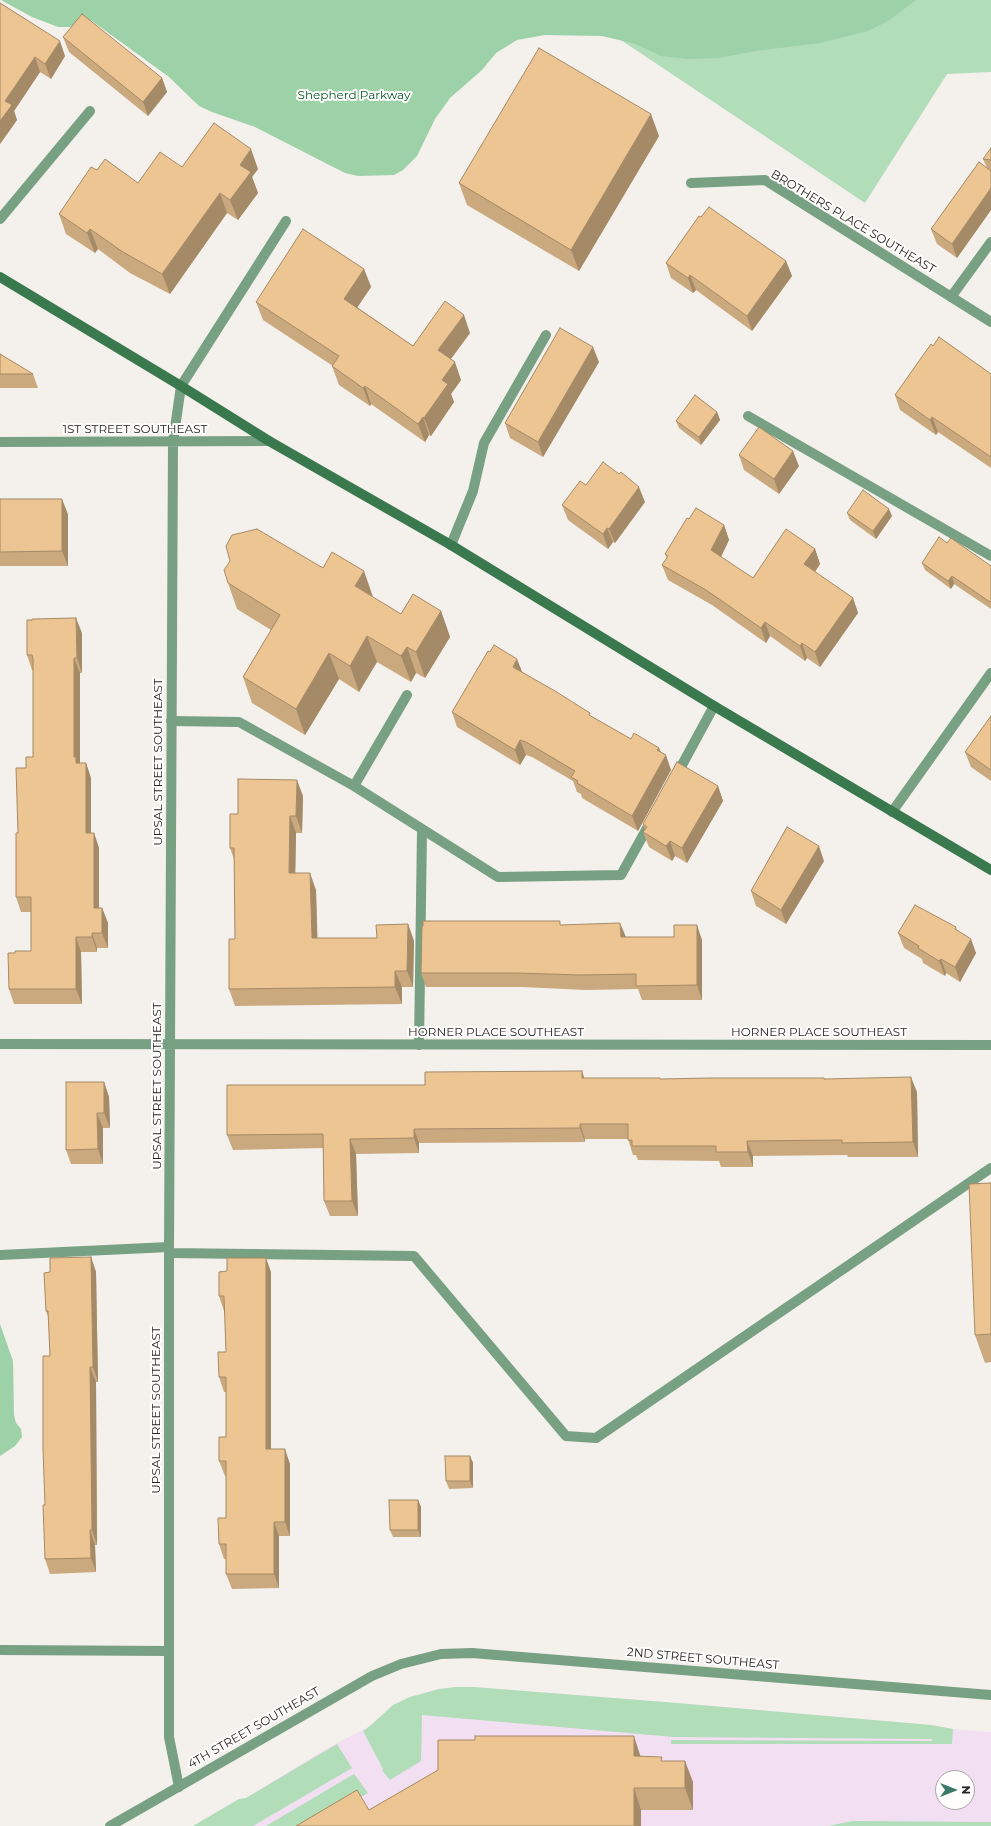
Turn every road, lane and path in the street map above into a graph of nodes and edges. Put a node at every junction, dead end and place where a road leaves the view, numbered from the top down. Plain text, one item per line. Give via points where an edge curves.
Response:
1 (90, 111) dead end
2 (691, 183) dead end
3 (0, 219) edge
4 (286, 220) dead end
5 (991, 242) edge
6 (0, 277) edge
7 (951, 297) junction
8 (991, 322) edge
9 (546, 335) dead end
10 (181, 386) junction
11 (748, 416) dead end
12 (269, 441) junction
13 (0, 442) edge
14 (173, 442) junction
15 (451, 545) junction
16 (991, 556) edge
17 (991, 673) edge
18 (407, 695) dead end
19 (714, 706) junction
20 (171, 721) junction
21 (672, 782) edge
22 (354, 786) junction
23 (892, 812) junction
24 (654, 815) edge
25 (422, 830) junction
26 (991, 870) edge
27 (0, 1044) edge
28 (170, 1044) junction
29 (419, 1045) junction
30 (991, 1045) edge
31 (991, 1168) edge
32 (169, 1250) junction
33 (0, 1255) edge
34 (0, 1650) edge
35 (169, 1651) junction
36 (414, 1660) joint
37 (991, 1696) edge
38 (179, 1786) junction
39 (110, 1826) edge

1 - 3 street
2 - 7 street, BROTHERS PLACE SOUTHEAST via 766,180
4 - 10 street
5 - 7 street
6 - 10 main road
7 - 8 street, BROTHERS PLACE SOUTHEAST
9 - 15 street via 484,443 473,491
10 - 12 main road
10 - 14 street, UPSAL STREET SOUTHEAST
11 - 16 street
12 - 14 street, 1ST STREET SOUTHEAST
12 - 15 main road
13 - 14 street, 1ST STREET SOUTHEAST
14 - 20 street, UPSAL STREET SOUTHEAST
15 - 19 main road
17 - 23 street
18 - 22 street
19 - 21 street
19 - 23 main road
20 - 22 street via 239,722
20 - 28 street, UPSAL STREET SOUTHEAST
22 - 25 street
23 - 26 main road
24 - 25 street via 621,876 498,877
25 - 29 street
27 - 28 street, HORNER PLACE SOUTHEAST
28 - 29 street, HORNER PLACE SOUTHEAST
28 - 32 street, UPSAL STREET SOUTHEAST
29 - 30 street, HORNER PLACE SOUTHEAST
31 - 32 street via 596,1438 566,1436 414,1256
32 - 33 street
32 - 35 street, UPSAL STREET SOUTHEAST
34 - 35 street
35 - 38 street, UPSAL STREET SOUTHEAST via 169,1737
36 - 37 street, 2ND STREET SOUTHEAST via 441,1654 472,1653
36 - 38 street, 4TH STREET SOUTHEAST via 372,1676
38 - 39 street, 4TH STREET SOUTHEAST

